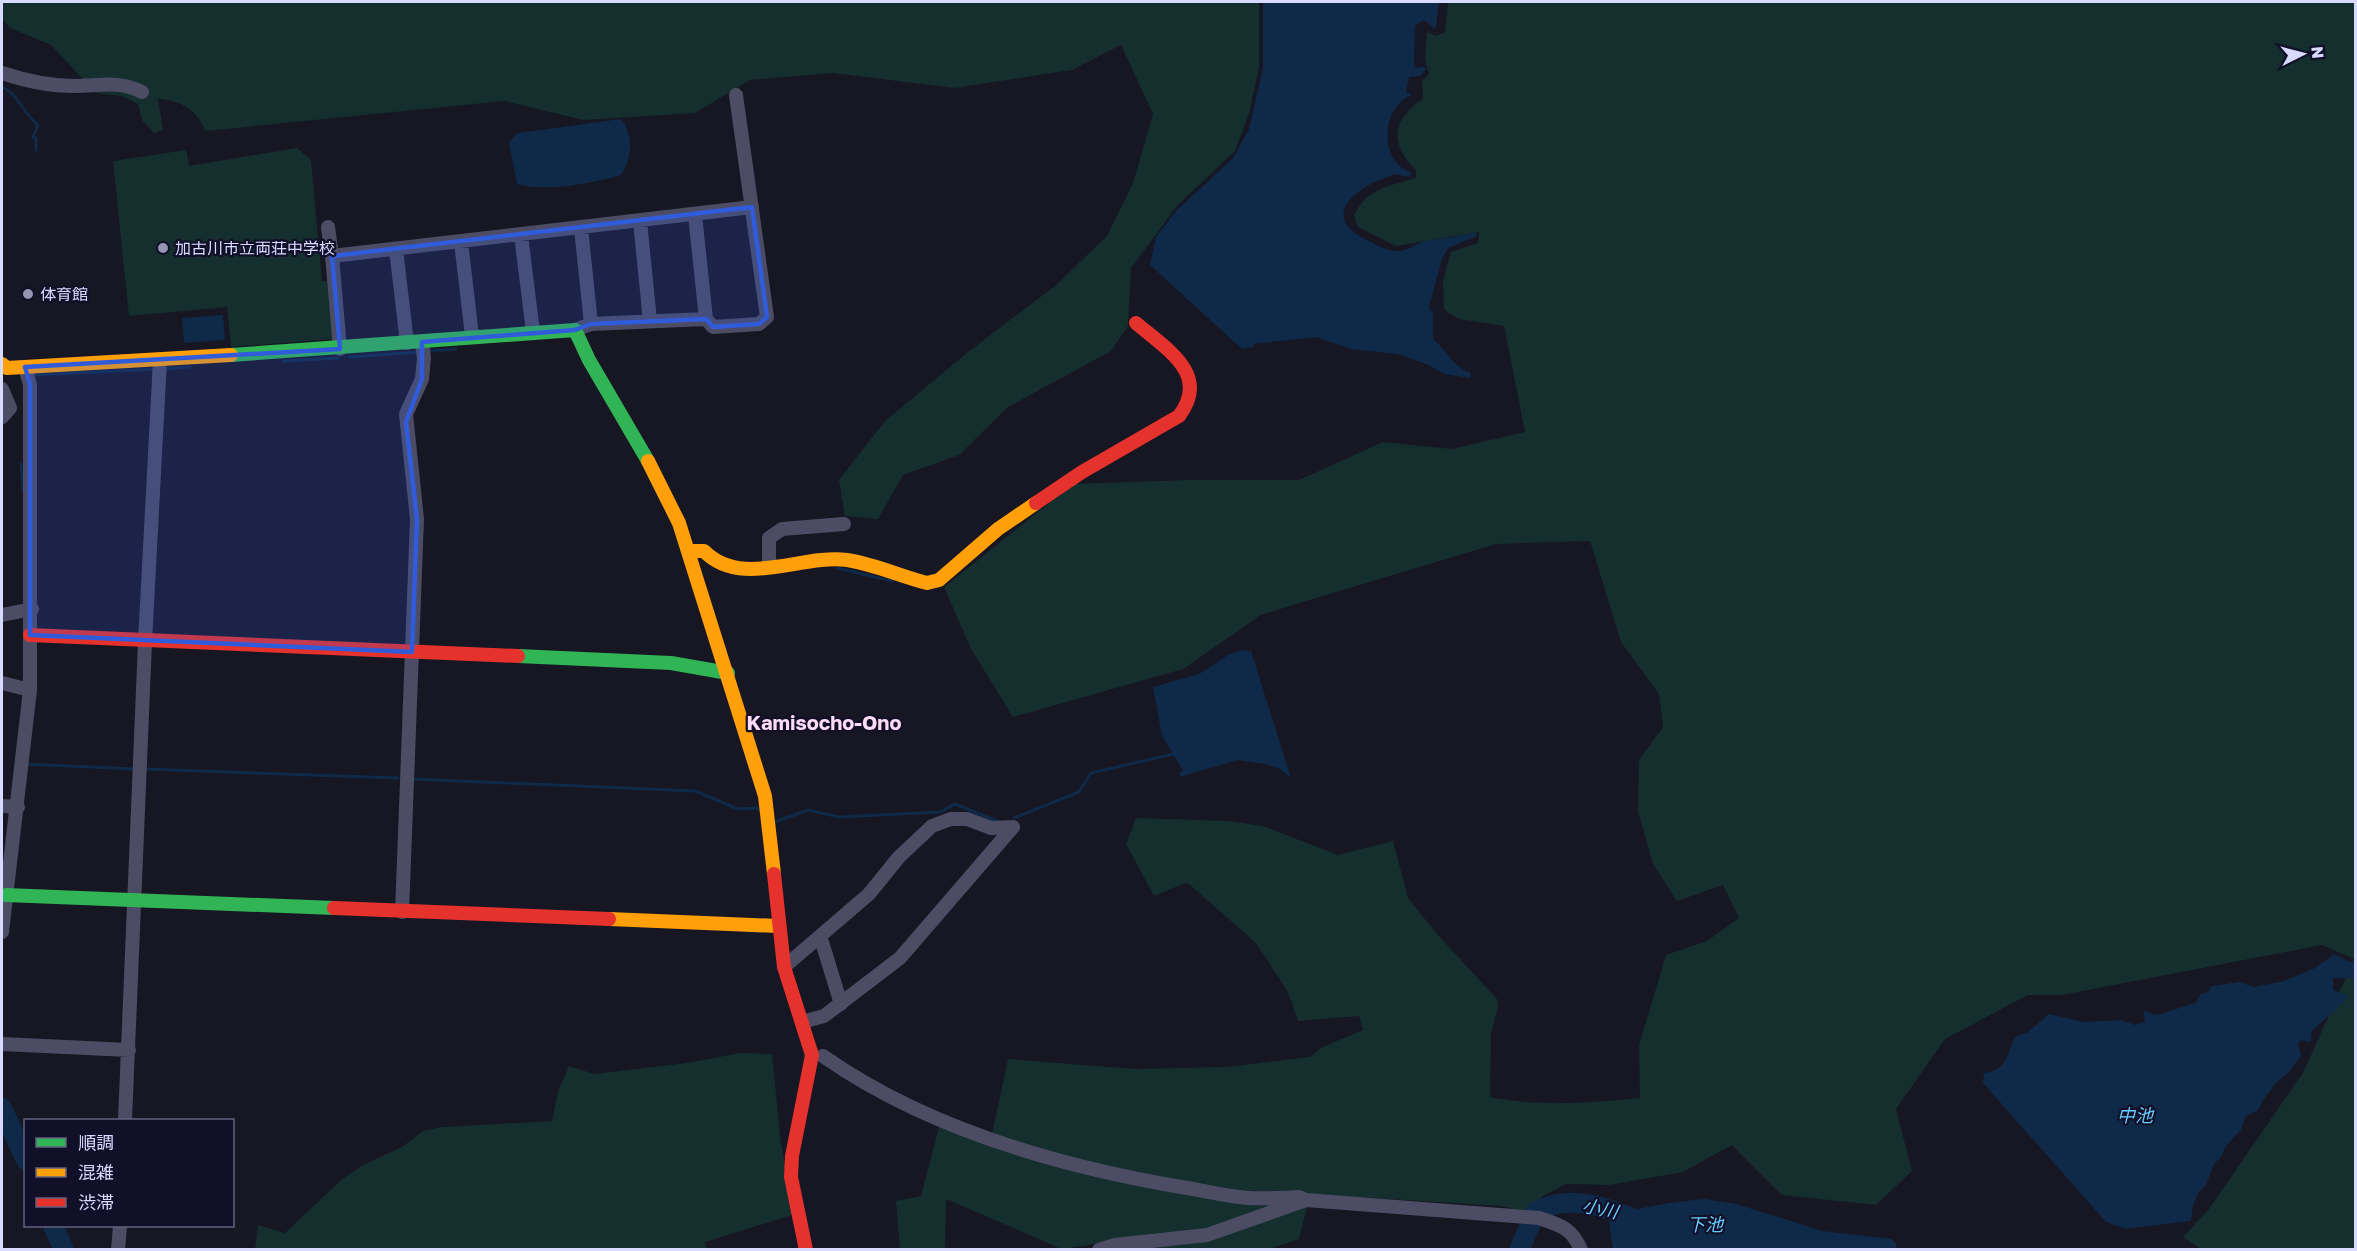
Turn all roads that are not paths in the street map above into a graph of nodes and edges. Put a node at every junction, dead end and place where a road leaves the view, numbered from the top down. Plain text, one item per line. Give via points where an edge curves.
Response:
1 (2, 73) edge
2 (142, 92) dead end
3 (736, 95) dead end
4 (752, 207) junction
5 (695, 215) junction
6 (640, 221) junction
7 (328, 226) dead end
8 (581, 228) junction
9 (521, 235) junction
10 (461, 242) junction
11 (396, 249) junction
12 (332, 256) junction
13 (706, 319) junction
14 (650, 321) junction
15 (1137, 323) dead end
16 (591, 324) junction
17 (574, 330) junction
18 (532, 332) junction
19 (472, 336) junction
20 (422, 342) junction
21 (407, 343) junction
22 (340, 349) junction
23 (160, 360) junction
24 (25, 367) junction
25 (3, 368) edge
26 (2, 389) edge
27 (2, 417) edge
28 (844, 524) dead end
29 (689, 551) junction
30 (769, 566) junction
31 (32, 609) junction
32 (2, 615) edge
33 (30, 635) junction
34 (145, 642) junction
35 (412, 652) junction
36 (728, 673) junction
37 (2, 683) edge
38 (25, 689) junction
39 (9, 807) edge
40 (937, 824) junction
41 (6, 895) junction
42 (135, 902) junction
43 (402, 912) junction
44 (778, 926) junction
45 (2, 932) edge
46 (822, 942) junction
47 (789, 963) junction
48 (840, 1004) junction
49 (802, 1022) junction
50 (2, 1044) edge
51 (129, 1050) junction
52 (823, 1056) dead end
53 (125, 1119) edge
54 (1306, 1200) junction
55 (120, 1227) edge
56 (118, 1250) edge
57 (806, 1250) edge
58 (1100, 1250) edge
59 (1581, 1250) edge

1 - 2 street via 36,83 107,83
3 - 4 street
4 - 5 street
4 - 13 street via 767,317 759,324 713,327
5 - 6 street
5 - 13 street
6 - 8 street
6 - 14 street
7 - 12 street
8 - 9 street
8 - 16 street
9 - 10 street
9 - 18 street
10 - 11 street
10 - 19 street
11 - 12 street
11 - 21 street
12 - 22 street
13 - 14 street
14 - 16 street
15 - 30 street via 1189,372 1193,395 1186,409 998,529 939,580 927,583 848,561 826,559
16 - 17 street
17 - 18 street
17 - 29 street via 636,438
18 - 19 street
19 - 20 street
20 - 21 street
20 - 35 street via 422,379 406,414 417,519
21 - 22 street
22 - 23 street
23 - 24 street
23 - 34 street
24 - 25 street
24 - 31 street via 30,385
26 - 27 street via 10,408
28 - 30 street via 782,529 769,538
29 - 30 street via 704,551 717,563 736,567
29 - 36 street
31 - 32 street
31 - 33 street
33 - 34 street
33 - 38 street
34 - 35 street
34 - 42 street
35 - 36 street via 671,663
35 - 43 street
36 - 44 street via 765,796
37 - 38 street
38 - 39 street
39 - 41 street
40 - 46 street via 928,842
40 - 47 street via 899,857 869,894
40 - 48 street via 967,819 991,828 1013,827 917,941
41 - 42 street
41 - 45 street
42 - 43 street
42 - 51 street
43 - 44 street
44 - 47 street
46 - 47 street via 806,956
46 - 48 street
47 - 49 street
48 - 49 street via 824,1016
49 - 57 street via 812,1055 791,1177
50 - 51 street
51 - 53 street
52 - 54 street via 884,1094 966,1130 1035,1153 1114,1176 1248,1198
54 - 58 street via 1207,1235
54 - 59 street via 1539,1218 1573,1232
55 - 56 street

